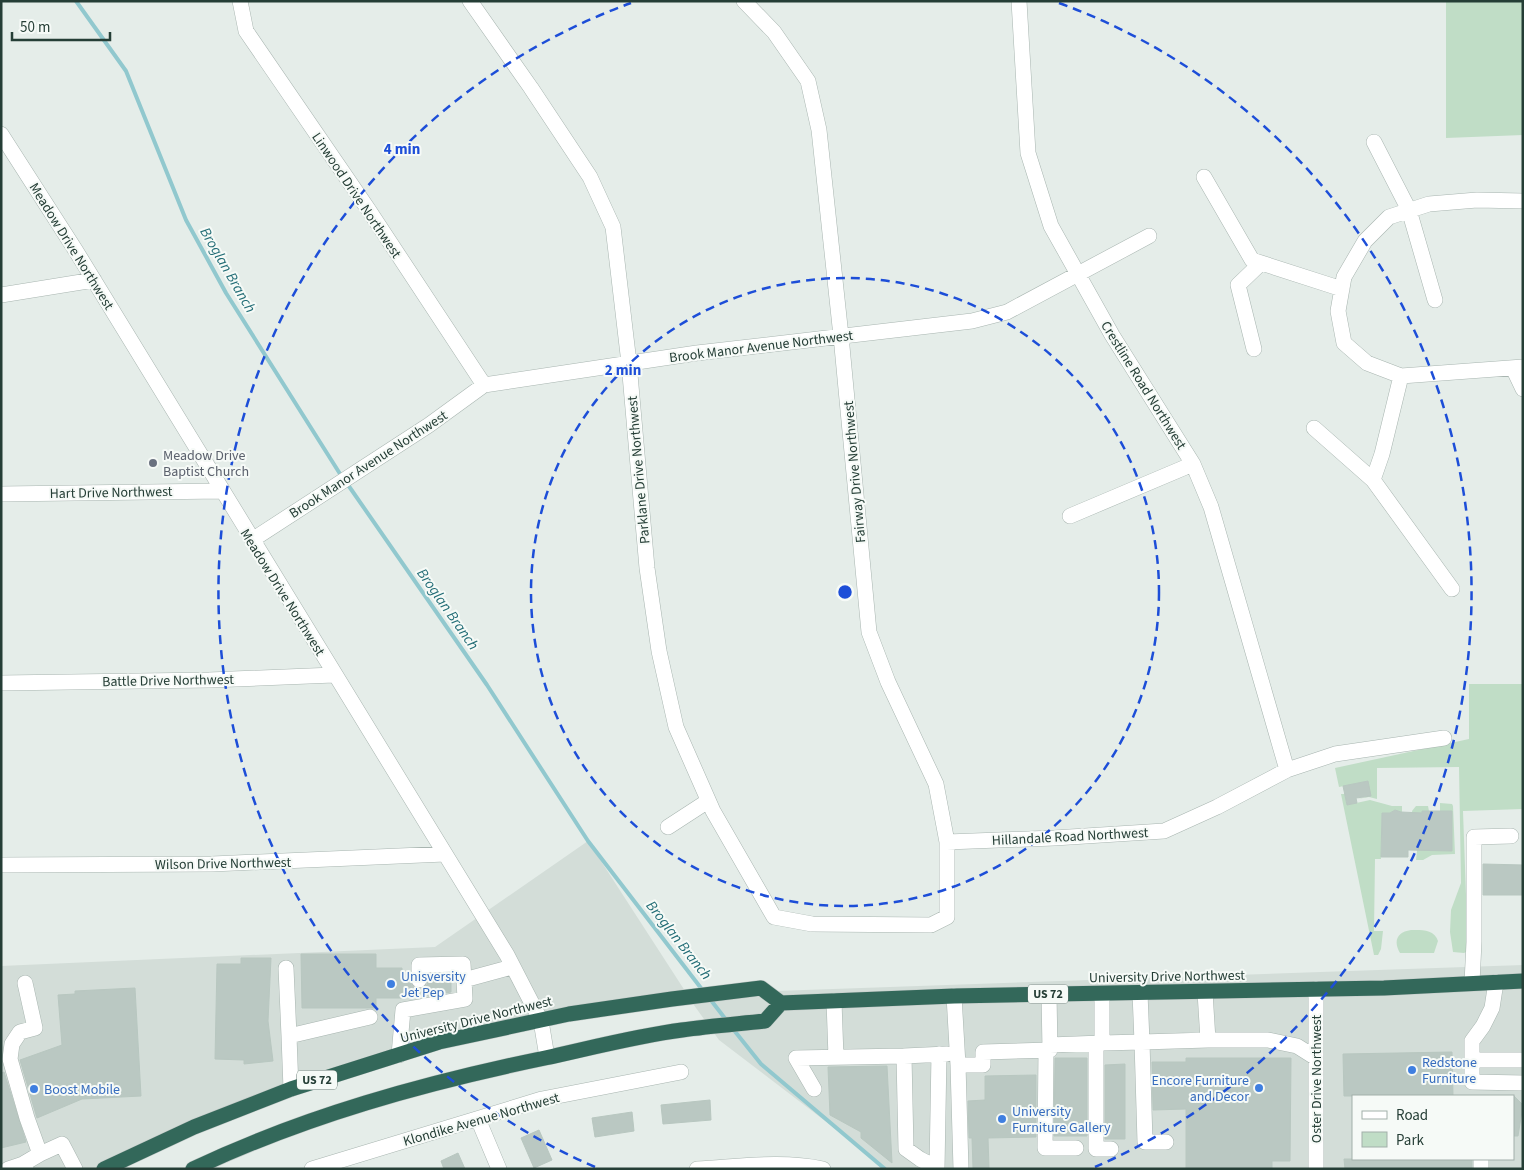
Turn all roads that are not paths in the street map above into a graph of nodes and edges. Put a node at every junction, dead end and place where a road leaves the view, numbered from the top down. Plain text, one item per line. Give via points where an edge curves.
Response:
1 (240, 1) edge
2 (470, 1) edge
3 (744, 1) edge
4 (1019, 1) edge
5 (1, 134) edge
6 (1374, 142) dead end
7 (1204, 177) dead end
8 (1523, 201) edge
9 (1409, 210) junction
10 (1149, 236) dead end
11 (1261, 263) junction
12 (1078, 275) junction
13 (94, 280) junction
14 (1342, 289) junction
15 (1, 295) edge
16 (1435, 300) dead end
17 (841, 336) junction
18 (1254, 349) dead end
19 (629, 363) junction
20 (1518, 367) edge
21 (1401, 376) junction
22 (484, 385) junction
23 (1523, 389) edge
24 (1314, 428) dead end
25 (1193, 464) junction
26 (1373, 480) junction
27 (222, 491) junction
28 (1, 494) edge
29 (1070, 516) dead end
30 (252, 540) junction
31 (1452, 589) dead end
32 (334, 674) junction
33 (1, 683) edge
34 (1444, 738) dead end
35 (1287, 770) junction
36 (708, 801) junction
37 (668, 827) dead end
38 (1511, 836) dead end
39 (947, 842) junction
40 (445, 854) junction
41 (1, 865) edge
42 (914, 925) joint
43 (512, 967) junction
44 (286, 968) dead end
45 (464, 980) junction
46 (1523, 981) edge
47 (25, 982) dead end
48 (1496, 982) junction
49 (1472, 983) junction
50 (1316, 989) junction
51 (1204, 992) junction
52 (419, 993) junction
53 (1140, 993) junction
54 (1049, 994) junction
55 (1102, 994) junction
56 (954, 996) junction
57 (834, 1001) junction
58 (781, 1004) junction
59 (370, 1017) dead end
60 (540, 1020) junction
61 (289, 1036) junction
62 (1208, 1040) junction
63 (1142, 1042) junction
64 (1099, 1043) junction
65 (1048, 1048) junction
66 (939, 1054) junction
67 (399, 1055) junction
68 (904, 1056) junction
69 (547, 1057) junction
70 (836, 1057) junction
71 (1316, 1058) junction
72 (958, 1059) junction
73 (1472, 1060) junction
74 (1523, 1060) edge
75 (681, 1072) dead end
76 (1523, 1083) edge
77 (290, 1089) junction
78 (814, 1089) dead end
79 (1480, 1089) edge
80 (478, 1119) junction
81 (1166, 1142) dead end
82 (1076, 1148) dead end
83 (1111, 1149) dead end
84 (138, 1153) junction
85 (40, 1154) junction
86 (24, 1166) edge
87 (8, 1169) edge
88 (75, 1169) edge
89 (104, 1169) edge
90 (132, 1169) edge
91 (193, 1169) edge
92 (312, 1169) edge
93 (499, 1169) edge
94 (697, 1169) edge
95 (823, 1169) edge
96 (961, 1169) edge
97 (1316, 1169) edge

1 - 22 street, Linwood Drive Northwest via 246,31
2 - 19 street, Parklane Drive Northwest via 590,177 613,228
3 - 17 street, Fairway Drive Northwest via 774,32 808,81 819,130
4 - 12 street, Crestline Road Northwest via 1028,153 1051,226
5 - 13 street, Meadow Drive Northwest
6 - 9 street
7 - 11 street via 1252,260
8 - 9 street via 1477,200 1429,204
9 - 14 street via 1389,216 1364,241 1344,277
9 - 16 street
10 - 12 street, Brook Manor Avenue Northwest
11 - 14 street
11 - 18 street via 1238,285
12 - 17 street, Brook Manor Avenue Northwest via 1007,312 972,321
12 - 25 street, Crestline Road Northwest
13 - 15 street
13 - 27 street, Meadow Drive Northwest
14 - 21 street via 1338,311 1344,343 1367,363
17 - 19 street, Brook Manor Avenue Northwest
17 - 39 street, Fairway Drive Northwest via 869,632 888,682 936,784
19 - 22 street, Brook Manor Avenue Northwest
19 - 36 street, Parklane Drive Northwest via 647,568 659,651 676,727
20 - 21 street
20 - 23 street
21 - 26 street
22 - 30 street, Brook Manor Avenue Northwest via 429,425
24 - 26 street
25 - 29 street
25 - 35 street, Crestline Road Northwest via 1211,507
26 - 31 street
27 - 28 street, Hart Drive Northwest
27 - 30 street, Meadow Drive Northwest
30 - 32 street, Meadow Drive Northwest
32 - 33 street, Battle Drive Northwest via 209,680
32 - 40 street, Meadow Drive Northwest
34 - 35 street, Hillandale Road Northwest via 1335,754
35 - 39 street, Hillandale Road Northwest via 1164,832
36 - 37 street
36 - 42 street, Parklane Drive Northwest via 774,917 812,924
38 - 49 street via 1474,837
39 - 42 street, Fairway Drive Northwest via 947,917 931,925
40 - 41 street, Wilson Drive Northwest via 212,864
40 - 43 street, Meadow Drive Northwest
43 - 45 street
43 - 60 street, Meadow Drive Northwest
44 - 61 street
45 - 52 street via 465,1000
45 - 52 street via 462,964 419,965
46 - 48 highway, University Drive Northwest / US 72
47 - 85 street via 35,1028 20,1032 12,1044 10,1059
48 - 49 highway, University Drive Northwest / US 72
48 - 73 street via 1492,1008 1472,1041
49 - 50 highway, University Drive Northwest / US 72
50 - 51 highway, University Drive Northwest / US 72
50 - 71 street, Oster Drive Northwest
51 - 53 highway, University Drive Northwest / US 72
51 - 62 street
52 - 67 street via 403,1010
53 - 55 highway, University Drive Northwest / US 72
53 - 63 street
54 - 55 highway, University Drive Northwest / US 72
54 - 56 highway, University Drive Northwest / US 72
54 - 65 street
55 - 64 street
56 - 57 highway, University Drive Northwest / US 72
56 - 72 street
57 - 58 highway, University Drive Northwest / US 72
57 - 70 street
58 - 60 highway, University Drive Northwest / US 72 via 761,988
58 - 69 highway via 765,1021 682,1030
59 - 61 street
60 - 67 highway, University Drive Northwest / US 72 via 439,1042
60 - 69 street, Meadow Drive Northwest
61 - 77 street
62 - 63 street
62 - 71 street via 1268,1040 1297,1046
63 - 64 street
63 - 81 street via 1145,1142
64 - 65 street
64 - 83 street via 1096,1149
65 - 72 street via 983,1052 983,1065
65 - 82 street via 1045,1148
66 - 68 street
66 - 68 street via 937,1168 906,1149
66 - 72 street
67 - 77 highway, University Drive Northwest / US 72
68 - 70 street
69 - 91 highway via 394,1094 237,1148
70 - 78 street via 796,1058
71 - 97 street, Oster Drive Northwest
72 - 96 street
73 - 74 street
73 - 79 street via 1472,1082
75 - 80 street, Klondike Avenue Northwest via 542,1099
76 - 79 street
77 - 84 highway, University Drive Northwest / US 72
80 - 92 street, Klondike Avenue Northwest
80 - 93 street
84 - 89 highway, University Drive Northwest / US 72
84 - 90 highway
85 - 86 street
85 - 88 street via 62,1144
86 - 87 street
94 - 95 street via 782,1164

